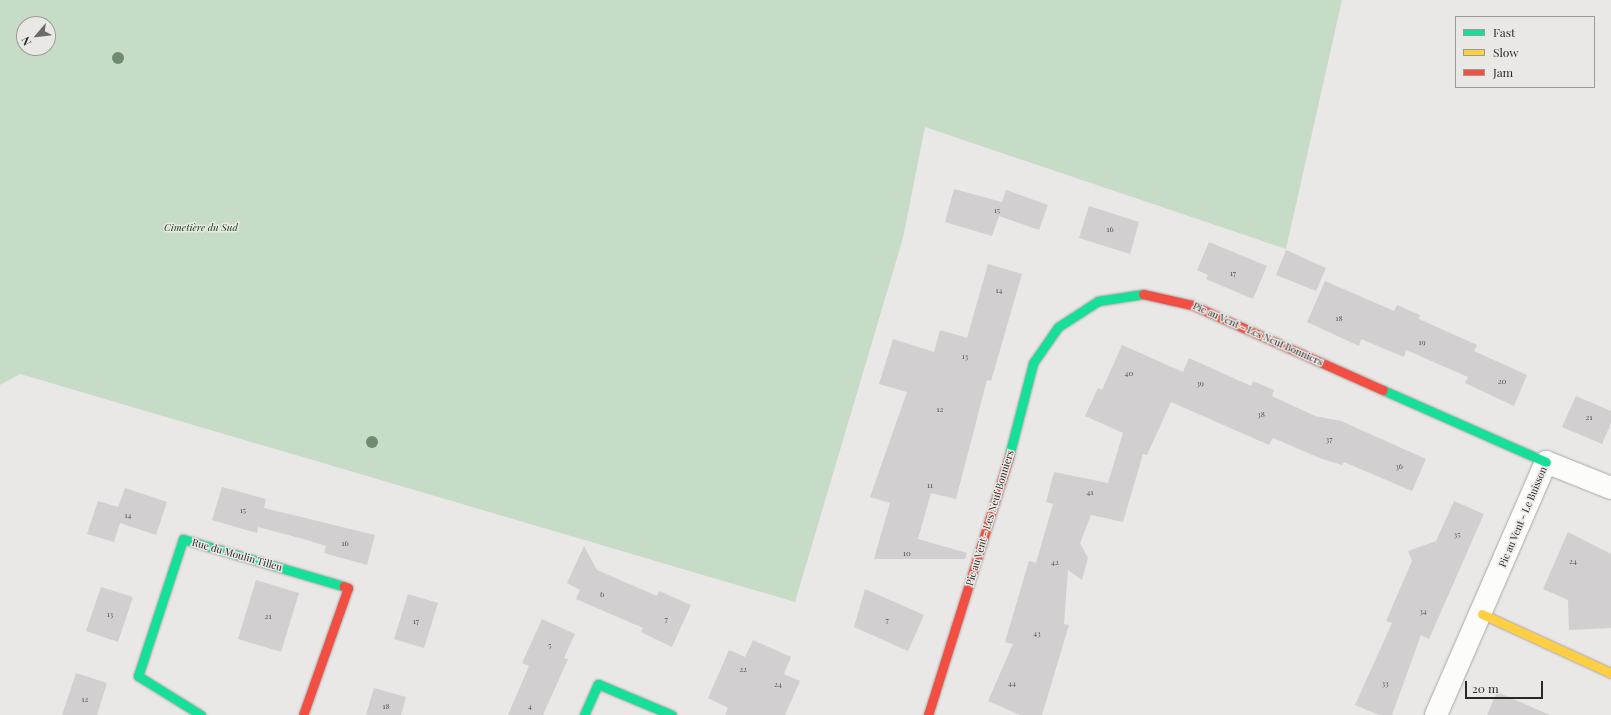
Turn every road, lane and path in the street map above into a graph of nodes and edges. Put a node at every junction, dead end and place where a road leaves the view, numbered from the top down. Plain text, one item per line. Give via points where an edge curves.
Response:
1 (1546, 462) junction
2 (1611, 488) edge
3 (1482, 614) junction
4 (1611, 673) edge
5 (202, 715) edge
6 (303, 715) edge
7 (584, 715) edge
8 (672, 715) edge
9 (928, 715) edge
10 (1436, 715) edge

1 - 2 street, Pic au Vent - Le Buisson
1 - 3 street, Pic au Vent - Le Buisson
1 - 9 street, Pic au Vent - Les Neuf Bonniers via 1192,305 1142,294 1098,301 1058,327 1033,364 1002,483
3 - 4 street
3 - 10 street, Pic au Vent - Le Buisson
5 - 6 street, Rue du Moulin Tilleu via 138,676 183,540 348,588
7 - 8 street via 598,684

